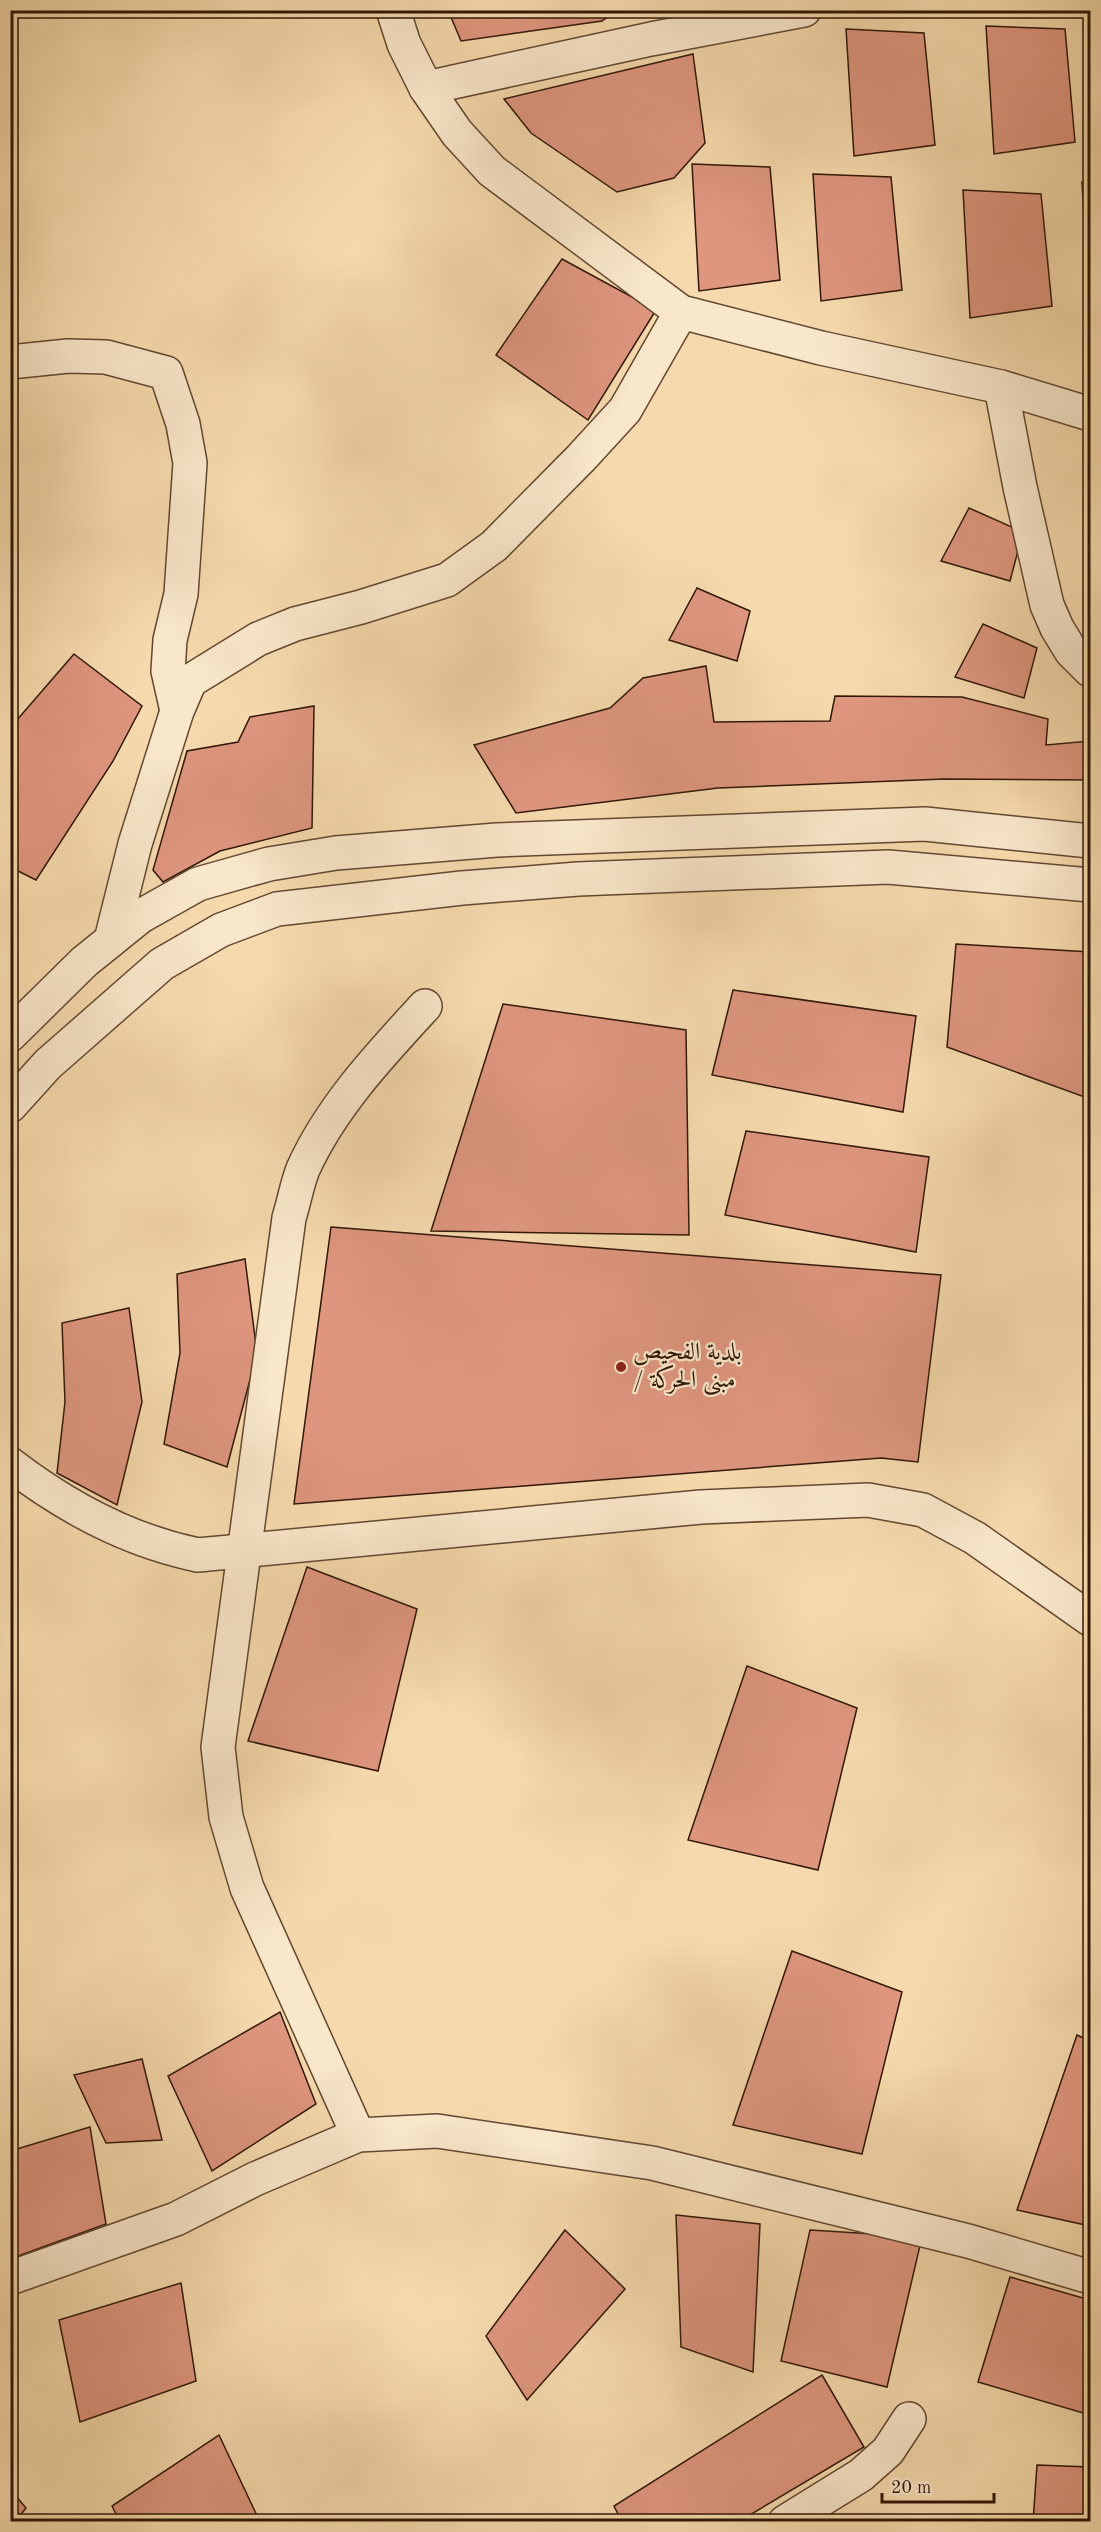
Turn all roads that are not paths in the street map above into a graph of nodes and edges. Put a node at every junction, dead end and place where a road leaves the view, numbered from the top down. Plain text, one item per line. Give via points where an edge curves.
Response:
1 (393, 10) edge
2 (804, 10) edge
3 (654, 25) edge
4 (426, 87) junction
5 (681, 312) junction
6 (10, 362) edge
7 (1001, 387) junction
8 (1090, 414) edge
9 (1090, 670) edge
10 (177, 711) junction
11 (1090, 841) edge
12 (1090, 885) edge
13 (111, 940) junction
14 (425, 1006) dead end
15 (10, 1035) edge
16 (10, 1106) edge
17 (10, 1464) edge
18 (244, 1549) junction
19 (1090, 1619) edge
20 (358, 2135) junction
21 (1090, 2277) edge
22 (10, 2278) edge
23 (909, 2419) dead end
24 (785, 2522) edge

1 - 4 street via 404,44
2 - 3 street
3 - 4 street
4 - 5 street via 457,133 492,171
5 - 7 street via 821,348
5 - 10 street via 625,410 494,546 447,580 295,624 258,639 190,681
6 - 10 street via 106,357 166,373 183,424 190,463 181,594 170,640 168,670
7 - 8 street
7 - 9 street via 1047,605 1071,651
10 - 13 street via 135,844
11 - 13 street via 926,824 497,840 336,853 269,864 198,884 141,916
12 - 16 street via 888,867 578,879 277,909 221,930 162,964 48,1064
13 - 15 street
14 - 18 street via 374,1062 329,1122 303,1170 289,1218
17 - 18 street via 81,1511 166,1548 198,1555
18 - 19 street via 701,1507 868,1500 923,1510 975,1538
18 - 20 street via 218,1747 226,1817 247,1888
20 - 21 street via 437,2131 652,2163 968,2241
20 - 22 street via 255,2179 176,2219
23 - 24 street via 888,2451 861,2475

